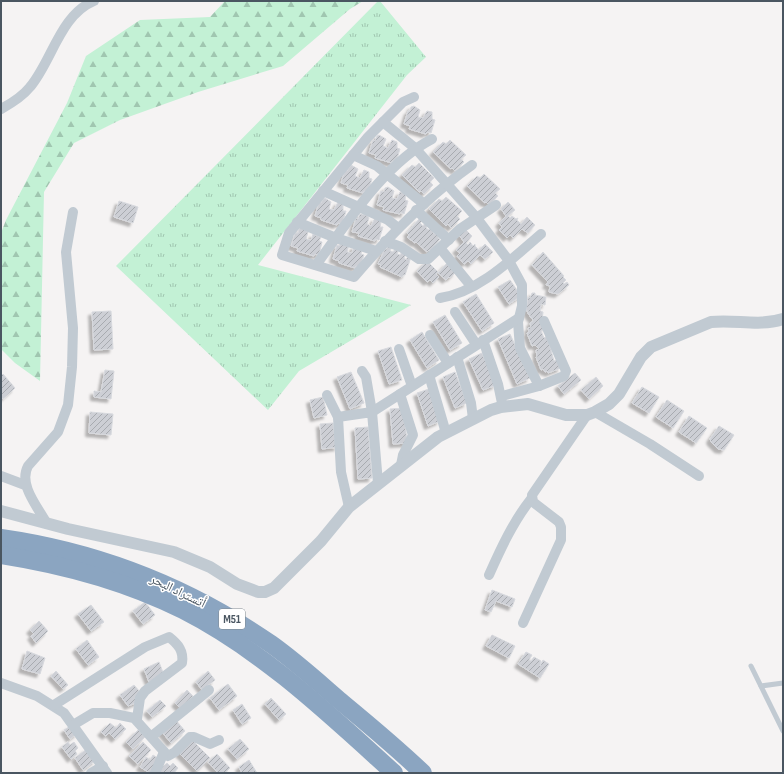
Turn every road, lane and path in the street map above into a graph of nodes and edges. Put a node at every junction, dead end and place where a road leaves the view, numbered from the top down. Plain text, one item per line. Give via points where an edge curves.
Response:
1 (94, 1) edge
2 (414, 97) dead end
3 (1, 109) edge
4 (383, 122) junction
5 (432, 139) dead end
6 (415, 148) junction
7 (353, 155) junction
8 (472, 166) dead end
9 (387, 174) junction
10 (445, 184) junction
11 (323, 190) junction
12 (496, 205) dead end
13 (420, 207) junction
14 (359, 208) junction
15 (73, 212) dead end
16 (476, 217) junction
17 (297, 222) junction
18 (398, 228) junction
19 (541, 234) dead end
20 (336, 238) junction
21 (449, 240) junction
22 (385, 241) junction
23 (440, 248) junction
24 (376, 251) junction
25 (509, 261) junction
26 (316, 265) junction
27 (471, 286) junction
28 (440, 298) dead end
29 (455, 312) dead end
30 (519, 318) junction
31 (783, 319) edge
32 (544, 321) dead end
33 (430, 335) dead end
34 (480, 342) junction
35 (399, 349) dead end
36 (452, 360) junction
37 (362, 371) dead end
38 (429, 375) junction
39 (412, 386) junction
40 (539, 386) junction
41 (400, 394) junction
42 (327, 395) dead end
43 (502, 402) junction
44 (372, 412) junction
45 (591, 414) junction
46 (338, 417) junction
47 (473, 419) junction
48 (446, 433) junction
49 (401, 465) junction
50 (1, 476) edge
51 (699, 476) dead end
52 (378, 483) junction
53 (25, 485) junction
54 (531, 499) junction
55 (349, 507) junction
56 (1, 511) edge
57 (47, 524) junction
58 (1, 538) edge
59 (1, 555) edge
60 (489, 575) dead end
61 (523, 623) dead end
62 (751, 666) dead end
63 (1, 683) edge
64 (783, 683) edge
65 (761, 686) junction
66 (209, 690) dead end
67 (54, 705) junction
68 (137, 719) junction
69 (73, 725) junction
70 (783, 731) edge
71 (152, 736) junction
72 (219, 740) dead end
73 (164, 752) junction
74 (105, 770) edge
75 (91, 773) edge
76 (155, 773) edge
77 (394, 773) edge
78 (424, 773) edge

1 - 3 street via 86,4 72,18 30,87 19,98
2 - 4 street via 403,102
4 - 6 street
4 - 7 street
5 - 6 street
6 - 9 street
6 - 10 street
7 - 9 street via 377,166
7 - 11 street
8 - 10 street
9 - 13 street
9 - 14 street
10 - 13 street
10 - 16 street
11 - 14 street
11 - 17 street
12 - 16 street
13 - 18 street
13 - 21 street
14 - 18 street via 388,220
14 - 20 street
15 - 53 street via 66,252 73,328 68,405 58,432 28,466 25,472
16 - 21 street
16 - 25 street
17 - 20 street
17 - 26 street via 289,233 282,255
18 - 22 street
19 - 25 street
20 - 24 street
20 - 26 street
21 - 23 street
22 - 23 street via 401,247 419,259 428,260
22 - 24 street
23 - 27 street
24 - 26 street via 354,277
25 - 27 street
25 - 30 street via 522,285 523,297
27 - 28 street
29 - 34 street
30 - 34 street
30 - 40 street via 520,348
31 - 45 street via 766,323 721,320 711,322 651,347 641,357 619,394 609,404
32 - 40 street via 566,371 564,376
33 - 36 street
34 - 36 street
34 - 43 street
35 - 39 street
36 - 38 street
36 - 47 street via 471,403
37 - 44 street via 366,377
38 - 39 street
38 - 48 street
39 - 41 street
40 - 43 street
41 - 44 street
41 - 49 street via 413,436
42 - 46 street
43 - 45 street via 528,404 566,415
43 - 47 street
44 - 46 street
44 - 52 street
45 - 51 street
45 - 54 street via 533,492
46 - 55 street via 341,472
47 - 48 street
48 - 49 street
49 - 52 street
50 - 53 street
52 - 55 street
53 - 57 street
54 - 60 street via 516,520
54 - 61 street via 559,522 562,533
55 - 57 street via 322,540 274,588 265,592 237,584 210,568 167,550
56 - 57 street
58 - 78 highway, أتستراد البحر / M51 via 45,546 114,564 158,581 210,606 272,645
59 - 77 highway, أتستراد البحر / M51 via 91,573 184,610 234,640 281,675
62 - 65 lane
63 - 67 street
64 - 65 lane
65 - 70 lane
66 - 71 street
67 - 68 street via 145,647 169,637 178,644 183,657 182,663 146,690 140,698
67 - 69 street
68 - 69 street via 102,712 88,715
68 - 71 street
69 - 74 street
71 - 73 street
72 - 73 street via 210,744 190,737 170,755
73 - 76 street
74 - 75 street

